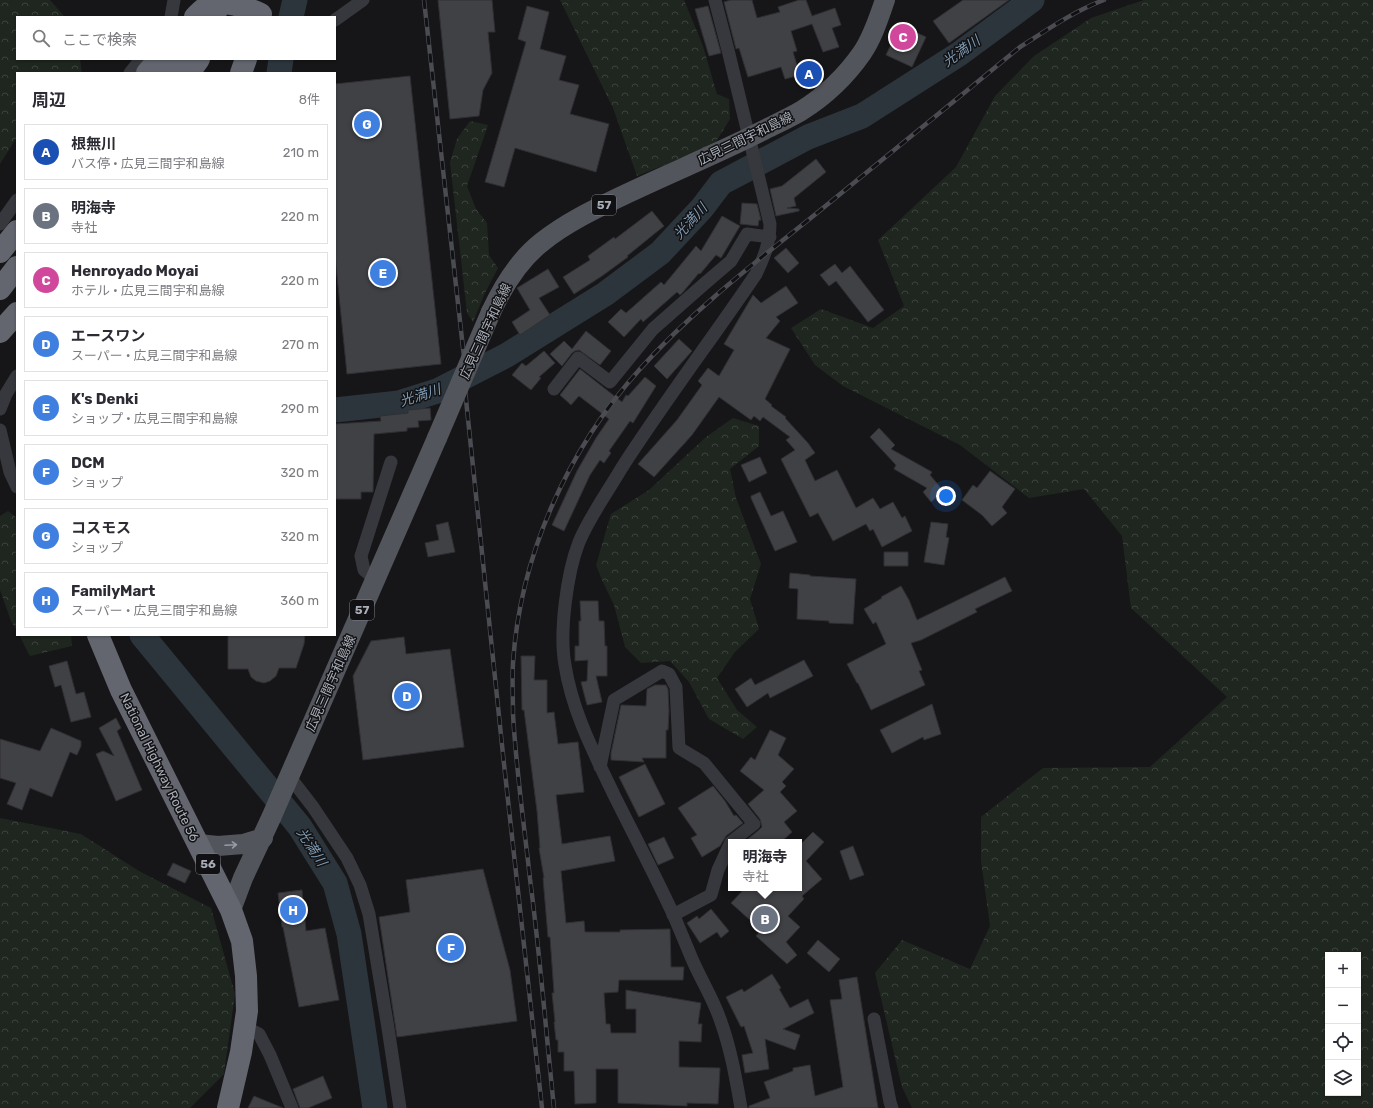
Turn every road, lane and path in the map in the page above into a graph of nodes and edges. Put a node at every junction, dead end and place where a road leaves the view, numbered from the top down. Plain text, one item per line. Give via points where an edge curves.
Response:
1 (174, 0) edge
2 (363, 0) edge
3 (714, 0) edge
4 (885, 0) edge
5 (224, 8) edge
6 (264, 12) edge
7 (171, 16) edge
8 (196, 16) edge
9 (336, 19) edge
10 (140, 60) edge
11 (158, 60) edge
12 (178, 60) edge
13 (198, 60) edge
14 (246, 60) edge
15 (131, 72) edge
16 (148, 72) edge
17 (169, 72) edge
18 (190, 72) edge
19 (241, 72) edge
20 (751, 147) junction
21 (16, 201) edge
22 (0, 224) edge
23 (16, 232) edge
24 (770, 237) junction
25 (0, 252) edge
26 (16, 268) edge
27 (0, 289) edge
28 (16, 314) edge
29 (0, 332) edge
30 (16, 378) edge
31 (554, 389) dead end
32 (0, 409) edge
33 (0, 430) edge
34 (391, 462) dead end
35 (16, 485) edge
36 (375, 579) junction
37 (98, 636) edge
38 (600, 767) junction
39 (288, 779) junction
40 (263, 838) junction
41 (735, 839) edge
42 (198, 844) junction
43 (728, 848) edge
44 (231, 910) junction
45 (673, 915) junction
46 (874, 1019) dead end
47 (244, 1027) junction
48 (228, 1108) edge
49 (292, 1108) edge
50 (400, 1108) edge
51 (741, 1108) edge
52 (892, 1108) edge

1 - 7 street
2 - 9 street
3 - 20 street
4 - 20 main road, 広見三間宇和島線 / 57 via 863,51 836,84
5 - 6 highway via 239,16
5 - 8 highway via 209,5
10 - 15 street
11 - 16 highway
12 - 17 highway
13 - 18 highway
14 - 19 highway
20 - 24 street via 770,224
20 - 36 main road, 広見三間宇和島線 / 57, bridge via 606,204 542,242 522,262 500,292
21 - 22 street
23 - 25 highway
24 - 31 street via 747,234 731,262 653,329 610,382 578,358
24 - 38 street via 756,274 638,444 595,511 579,542 570,573 564,615 564,663 579,720
26 - 27 highway
28 - 29 highway
30 - 32 street
33 - 35 street via 10,472
34 - 36 street via 361,556 364,570
36 - 39 main road, 広見三間宇和島線 / 57
37 - 42 highway, National Highway Route 56 / 56 via 121,690
38 - 41 street via 614,700 662,671 669,674 676,687 679,748 704,763 754,824
38 - 45 street
39 - 40 main road, 57
39 - 50 street via 313,807 347,858 370,914
42 -> 40 main road via 243,844
40 - 44 main road, 57 via 243,878
42 - 44 highway, National Highway Route 56 / 56
43 - 45 street via 718,870 711,895
44 - 47 highway, National Highway Route 56 / 56 via 242,941 246,976 247,1011
45 - 51 street via 721,1022
46 - 52 street
47 - 48 highway, National Highway Route 56 / 56
47 - 49 street via 259,1034

